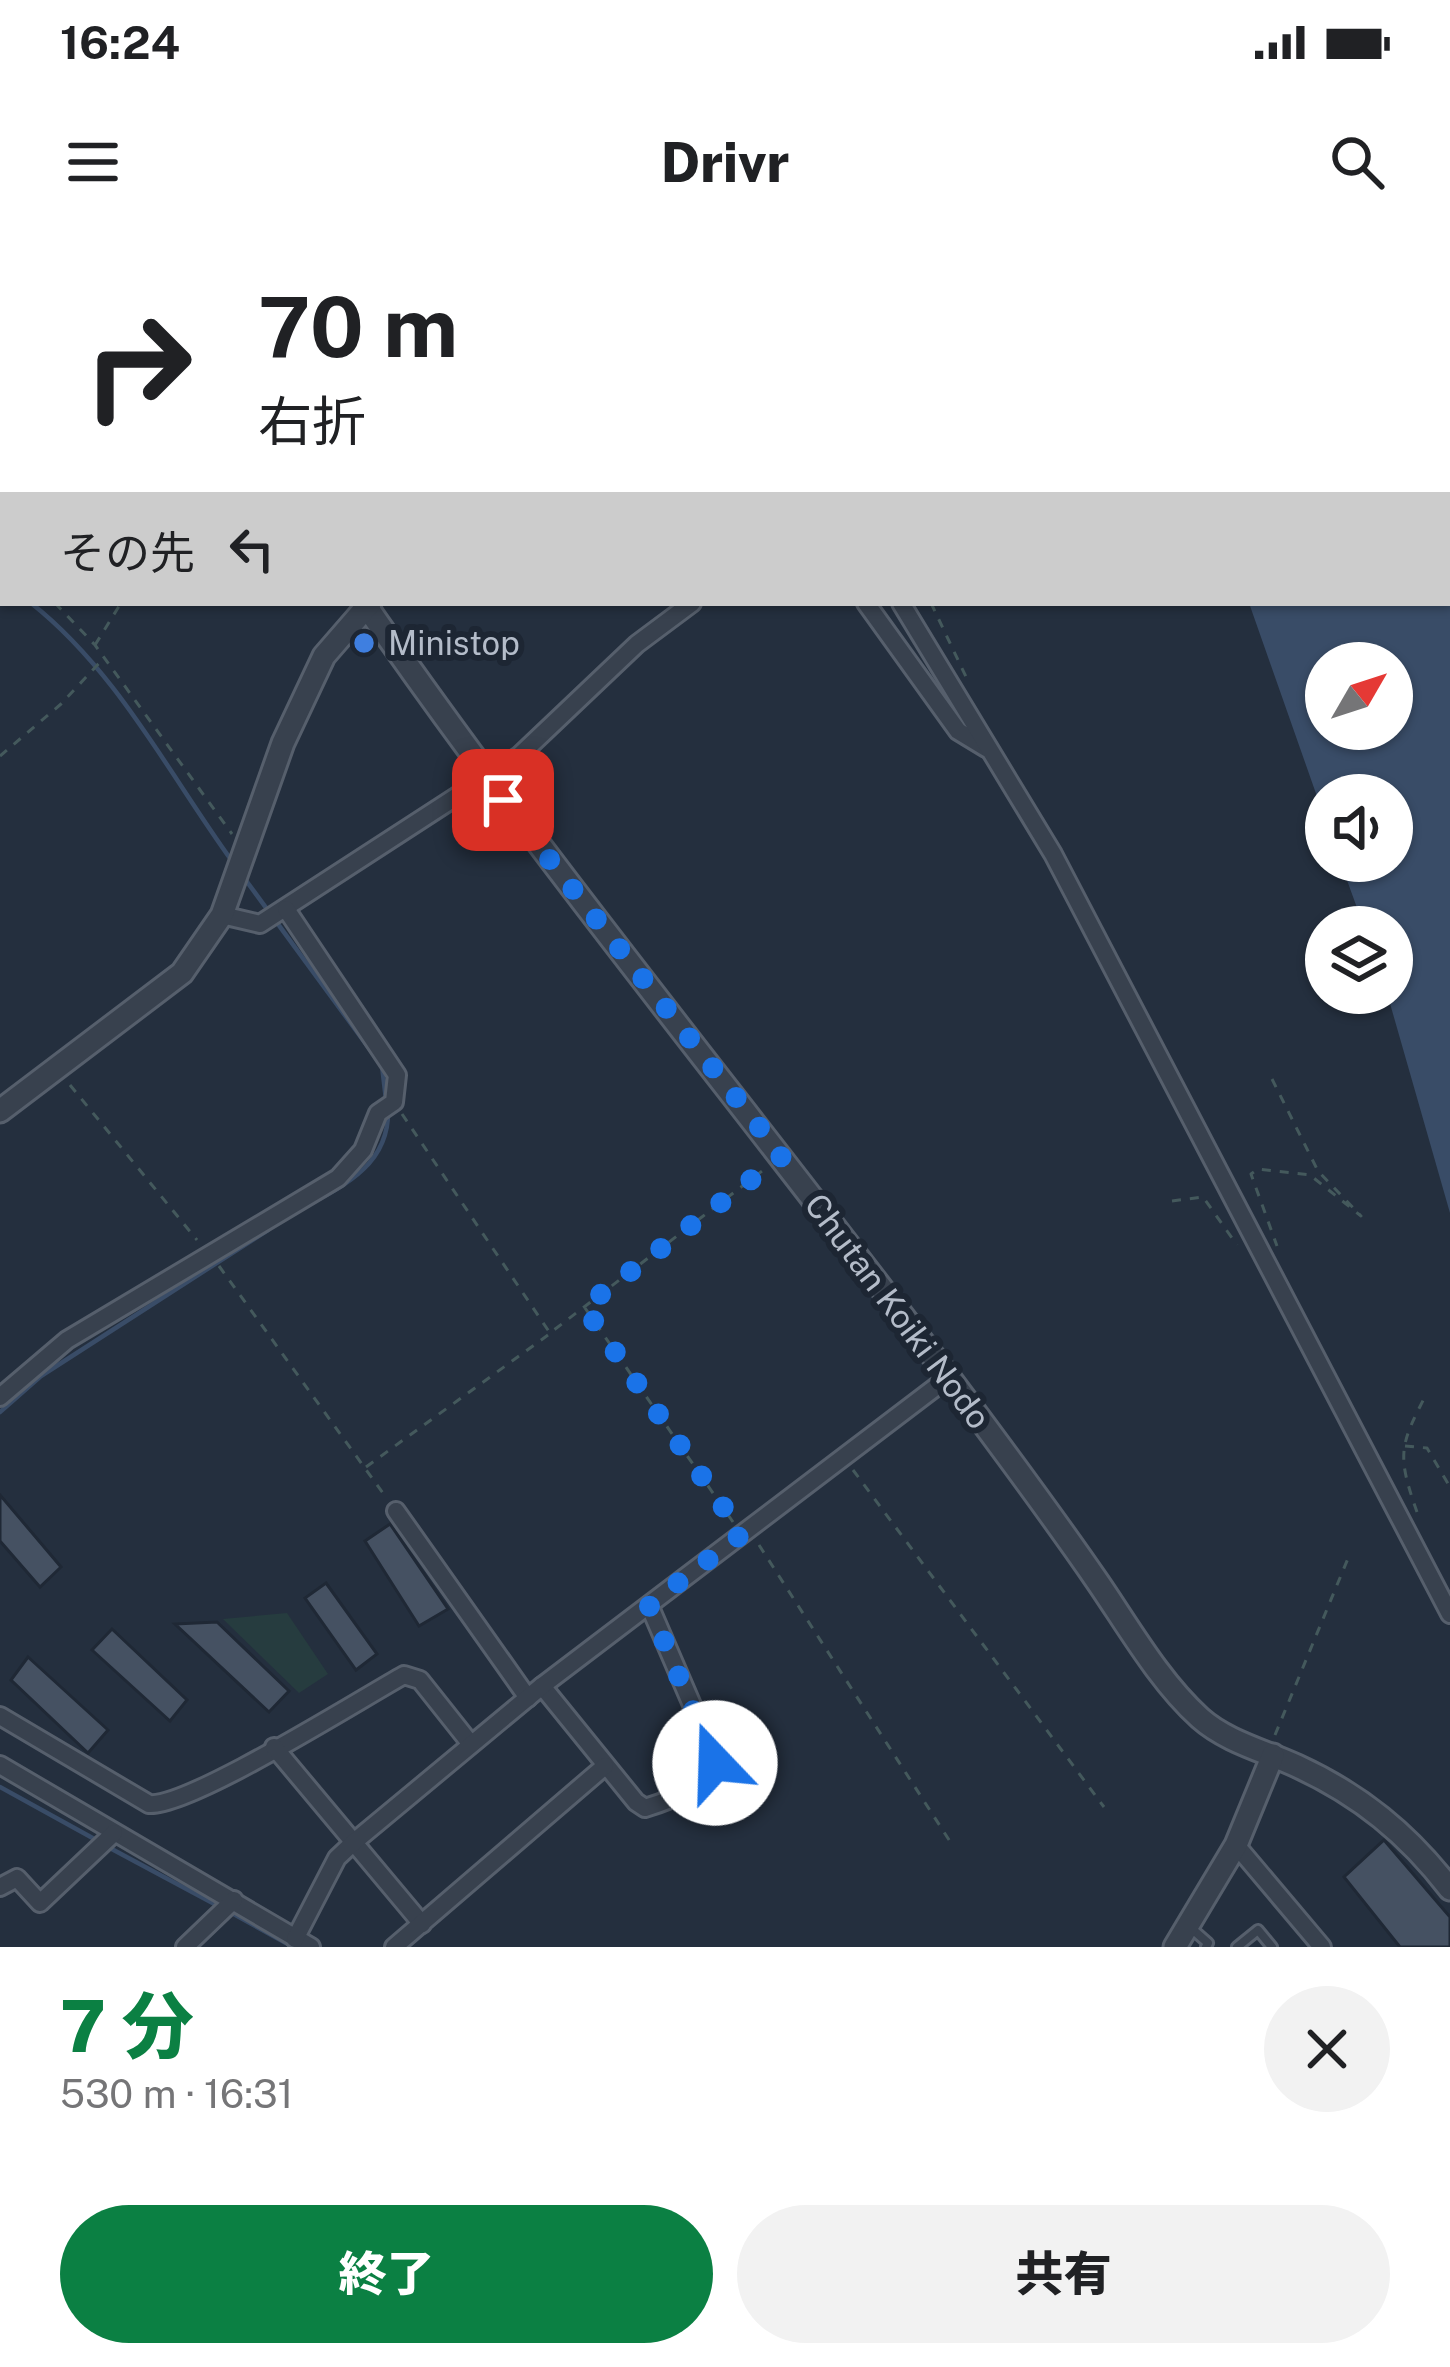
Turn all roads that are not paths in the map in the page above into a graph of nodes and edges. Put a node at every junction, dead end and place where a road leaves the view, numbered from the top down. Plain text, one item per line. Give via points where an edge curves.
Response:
1 (364, 606) edge
2 (367, 606) edge
3 (688, 606) edge
4 (868, 606) edge
5 (903, 606) edge
6 (992, 751) junction
7 (484, 775) junction
8 (286, 909) junction
9 (222, 915) junction
10 (0, 1111) edge
11 (949, 1377) junction
12 (0, 1397) edge
13 (396, 1511) road end
14 (649, 1605) junction
15 (1450, 1613) edge
16 (535, 1692) junction
17 (0, 1716) edge
18 (470, 1743) junction
19 (274, 1747) junction
20 (1273, 1754) junction
21 (0, 1765) edge
22 (605, 1766) junction
23 (114, 1833) junction
24 (354, 1842) junction
25 (1236, 1845) junction
26 (0, 1887) edge
27 (1450, 1889) edge
28 (234, 1900) junction
29 (422, 1924) junction
30 (1190, 1927) junction
31 (303, 1943) edge
32 (1209, 1946) edge
33 (185, 1947) edge
34 (394, 1947) edge
35 (1175, 1947) edge
36 (1237, 1947) edge
37 (1272, 1947) edge
38 (1322, 1947) edge

1 - 9 street via 324,656
2 - 7 street, Chutan Koiki Nodo
3 - 7 street via 519,756
4 - 6 street via 958,731
5 - 6 street
6 - 15 street
7 - 8 street
7 - 11 street, Chutan Koiki Nodo
8 - 9 street via 260,924
8 - 12 street via 397,1075 394,1102 378,1113 363,1150 338,1178 67,1340
9 - 10 street via 182,974
11 - 14 street
11 - 20 street, Chutan Koiki Nodo via 1201,1718
13 - 16 street
14 - 16 street
14 - 22 street via 715,1763 689,1790 645,1808
16 - 18 street
16 - 22 street
17 - 19 street via 149,1804 204,1789
18 - 19 street via 420,1680 404,1676
18 - 24 street
19 - 24 street
20 - 25 street
20 - 27 street, Chutan Koiki Nodo via 1358,1798 1415,1844
21 - 23 street
22 - 29 street
23 - 26 street via 40,1903 17,1878
23 - 28 street
24 - 29 street
24 - 31 street via 338,1858
25 - 30 street
25 - 38 street
28 - 31 street
28 - 33 street
29 - 34 street
30 - 32 lane
30 - 35 street
36 - 37 lane via 1258,1930

